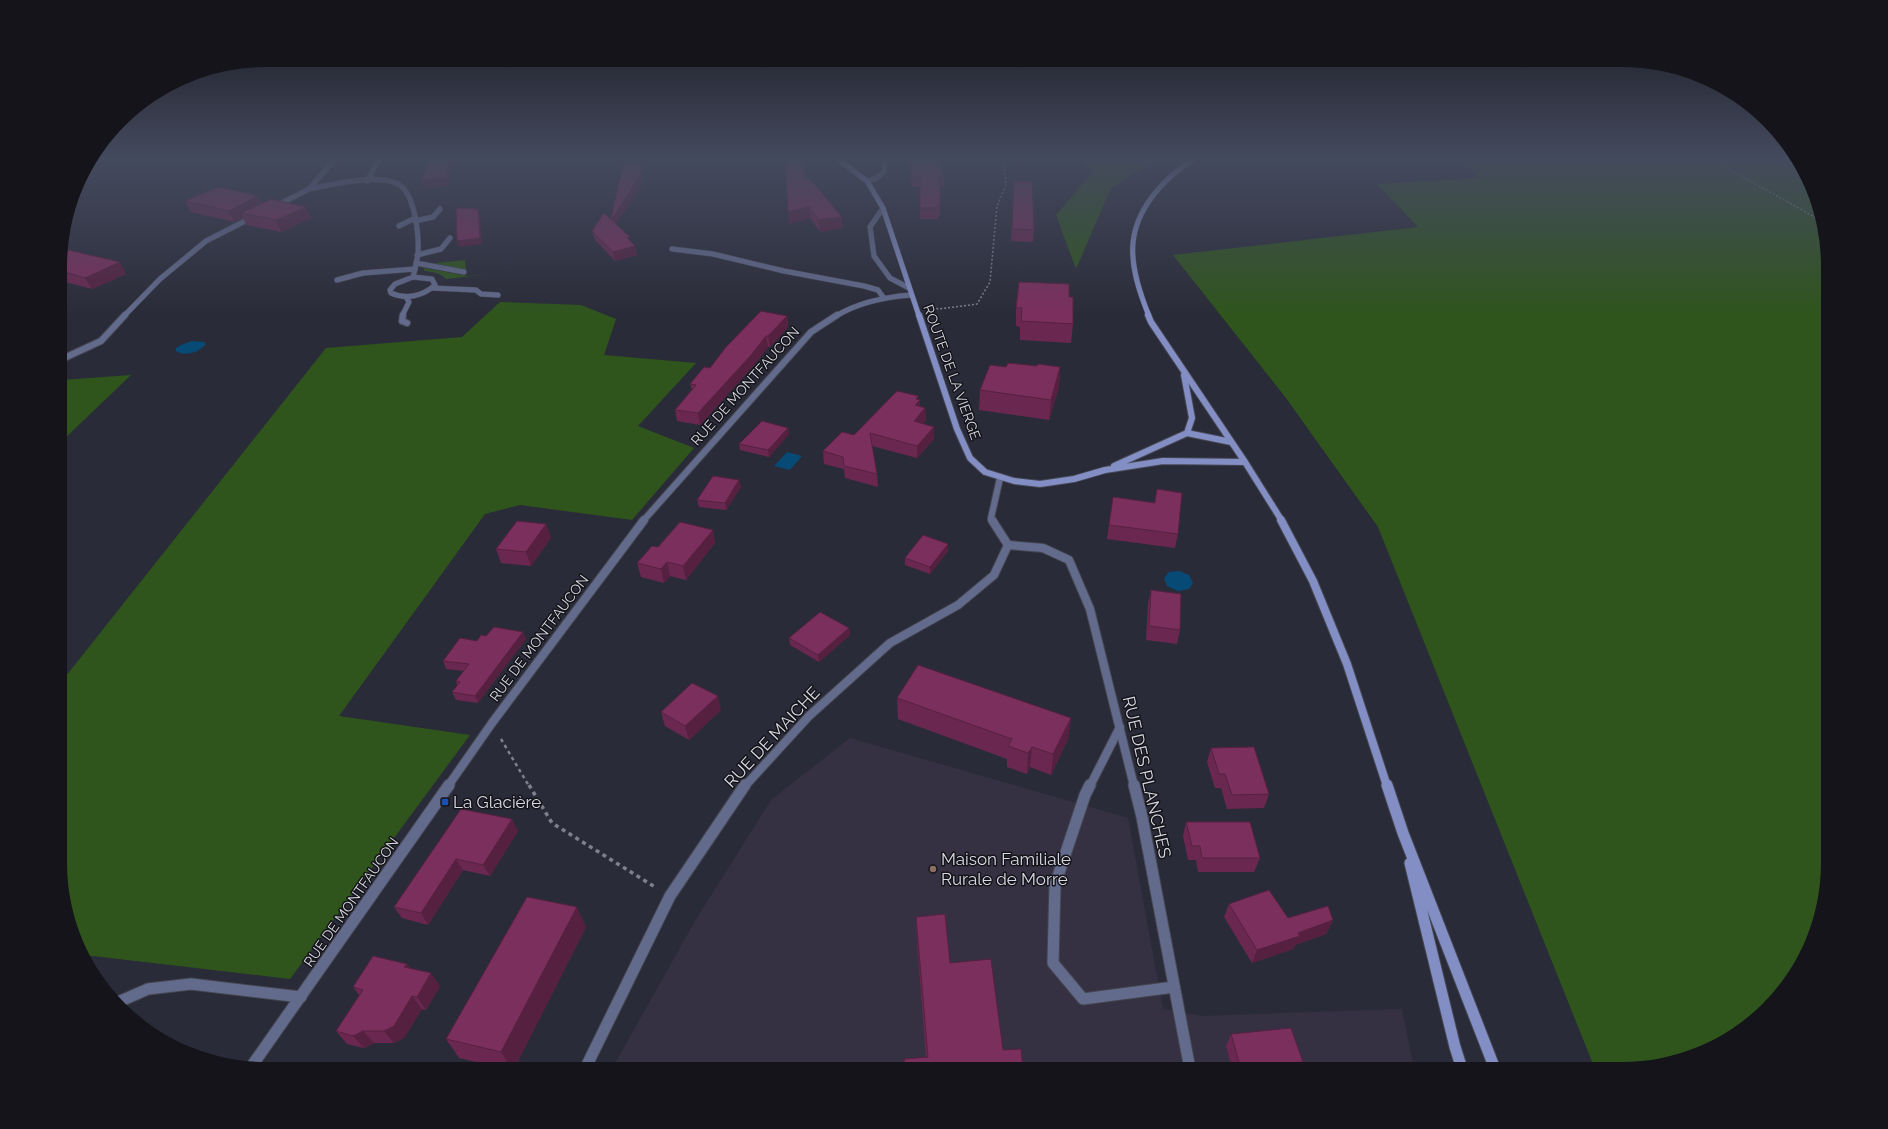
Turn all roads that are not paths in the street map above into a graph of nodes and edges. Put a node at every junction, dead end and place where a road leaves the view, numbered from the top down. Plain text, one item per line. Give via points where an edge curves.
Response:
1 (412, 211) edge
2 (439, 211) edge
3 (881, 211) edge
4 (884, 211) edge
5 (1143, 211) edge
6 (261, 213) edge
7 (415, 220) junction
8 (399, 226) dead end
9 (450, 238) dead end
10 (672, 249) dead end
11 (417, 255) junction
12 (415, 266) junction
13 (464, 272) dead end
14 (414, 277) junction
15 (338, 280) dead end
16 (432, 288) junction
17 (910, 291) junction
18 (498, 295) dead end
19 (406, 296) junction
20 (883, 297) junction
21 (408, 322) dead end
22 (67, 357) edge
23 (1184, 372) junction
24 (1187, 433) junction
25 (1231, 442) junction
26 (1245, 462) junction
27 (1105, 470) junction
28 (1000, 478) junction
29 (1008, 545) junction
30 (1120, 726) junction
31 (1403, 833) junction
32 (1174, 988) junction
33 (301, 997) junction
34 (122, 1000) edge
35 (254, 1062) edge
36 (588, 1062) edge
37 (1189, 1062) edge
38 (1460, 1062) edge
39 (1492, 1062) edge

1 - 7 street
2 - 7 street via 432,218
3 - 17 street via 870,227 874,256 890,278
4 - 17 main road, ROUTE DE LA VIERGE
5 - 23 main road via 1133,236 1132,258 1137,287 1151,322
6 - 22 street via 206,241 160,279 101,341
7 - 8 street
7 - 11 street
9 - 11 street via 441,249
10 - 20 street via 713,254 864,286 878,290
11 - 12 street
12 - 13 street
12 - 14 street
12 - 15 street via 363,273
14 - 16 street via 432,279 435,285
14 - 19 street via 395,284 390,290 395,295
16 - 18 street via 476,290 481,294
16 - 19 street via 421,294
17 - 20 street, RUE DE MONTFAUCON
17 - 28 main road, ROUTE DE LA VIERGE via 957,429 970,458 985,472
19 - 21 street via 409,302 402,321
20 - 33 street, RUE DE MONTFAUCON via 844,311 811,332 645,518 492,723
23 - 24 main road via 1192,418
23 - 25 main road
24 - 25 main road
24 - 27 main road
25 - 26 main road
26 - 27 main road via 1163,461
26 - 31 main road via 1295,545 1332,622 1364,710
27 - 28 main road, ROUTE DE LA VIERGE via 1074,479 1040,484
28 - 29 street via 991,518
29 - 30 street, RUE DES PLANCHES via 1042,548 1069,560 1090,609
29 - 36 street, RUE DE MAICHE via 994,575 958,605 890,643 809,716 746,784 670,896
30 - 32 street, RUE DES PLANCHES via 1142,817
30 - 32 street via 1085,795 1055,885 1053,963 1083,999
31 - 38 main road
31 - 39 main road
32 - 37 street, RUE DES PLANCHES
33 - 34 street via 191,984 148,989
33 - 35 street, RUE DE MONTFAUCON

